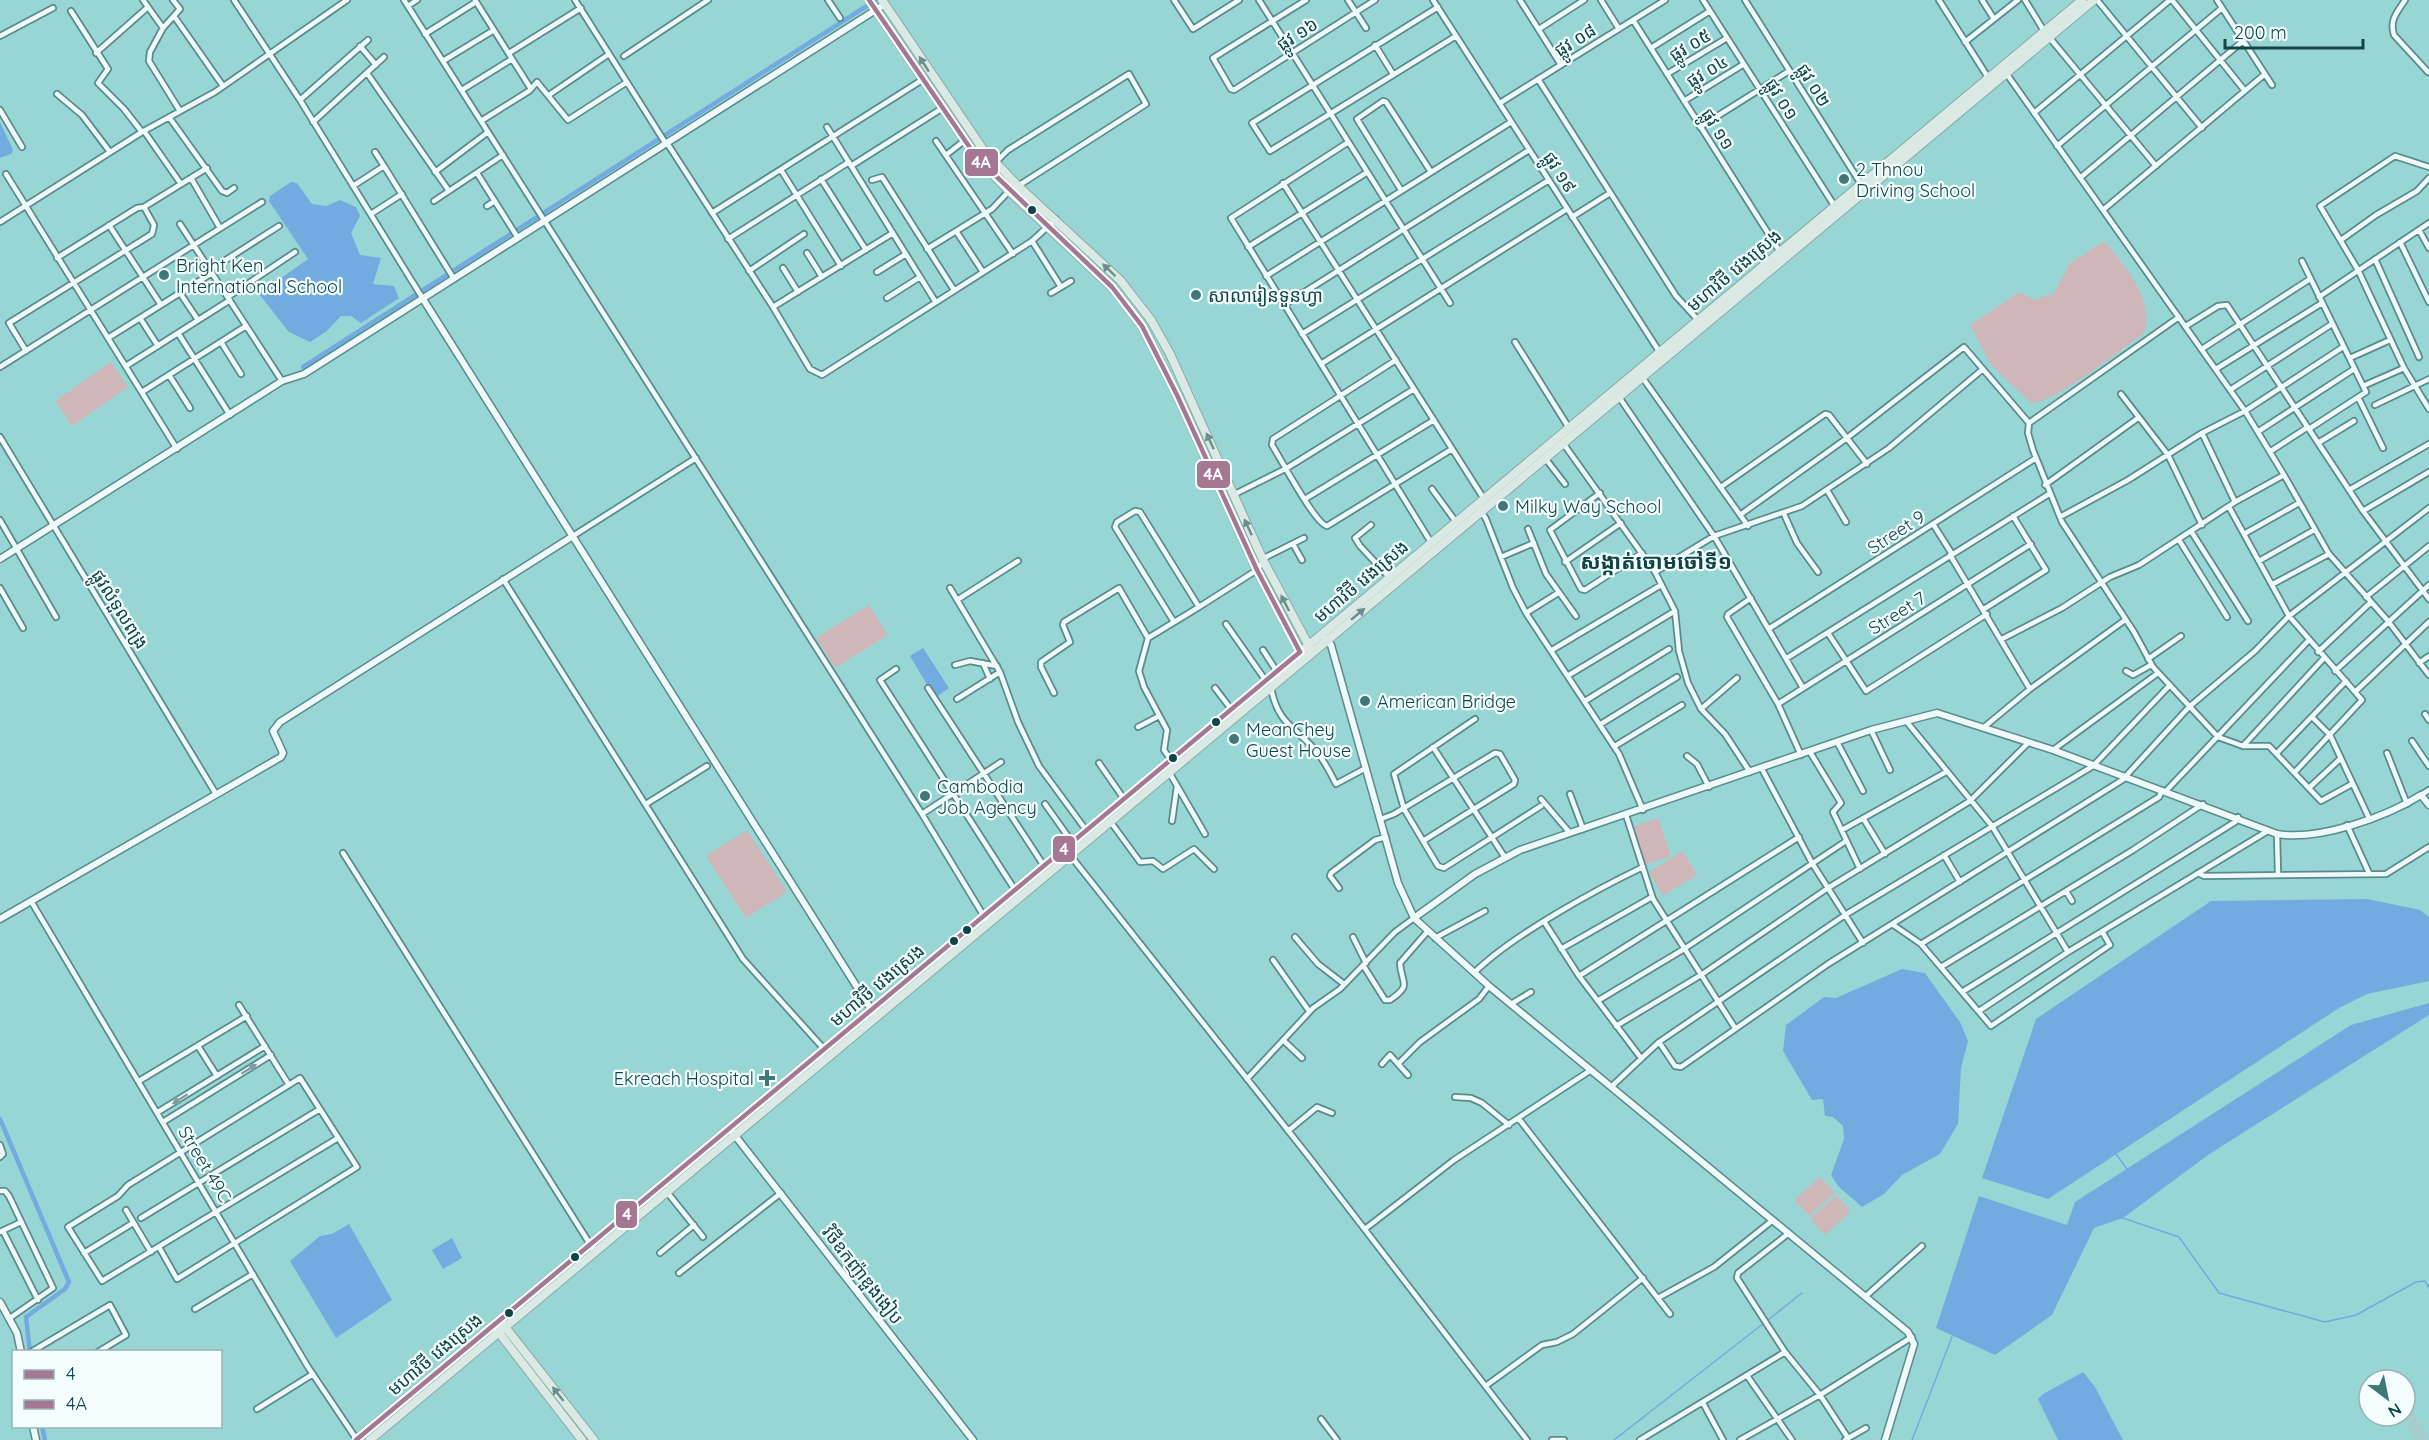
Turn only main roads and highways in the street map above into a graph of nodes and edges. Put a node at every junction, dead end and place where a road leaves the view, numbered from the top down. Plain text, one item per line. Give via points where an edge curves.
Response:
1 (2082, 0) edge
2 (2095, 0) edge
3 (886, 1) edge
4 (872, 4) edge
5 (2047, 34) junction
6 (1991, 81) junction
7 (1836, 210) junction
8 (1138, 301) junction
9 (1129, 307) junction
10 (1164, 342) junction
11 (1154, 347) junction
12 (1661, 356) junction
13 (1616, 393) junction
14 (1487, 502) junction
15 (1479, 508) junction
16 (1435, 544) junction
17 (1324, 637) junction
18 (1310, 649) junction
19 (1302, 655) junction
20 (1268, 684) junction
21 (1067, 852) junction
22 (985, 920) junction
23 (827, 1052) junction
24 (732, 1132) junction
25 (592, 1249) junction
26 (499, 1326) junction
27 (357, 1440) edge
28 (370, 1440) edge
29 (582, 1440) edge
30 (594, 1440) edge

1 - 5 main road, មហាវិថី វេងស្រេង
2 - 5 main road, មហាវិថី វេងស្រេង
8 -> 3 main road via 1018,186 971,134
4 - 9 main road via 941,109 988,170
5 - 6 main road, មហាវិថី វេងស្រេង
6 - 7 main road, មហាវិថី វេងស្រេង
6 - 7 main road, មហាវិថី វេងស្រេង via 1861,184
7 - 12 main road, មហាវិថី វេងស្រេង
7 - 12 main road, មហាវិថី វេងស្រេង via 1698,320
8 - 9 main road
8 - 10 main road
9 - 11 main road
10 - 11 main road
18 -> 10 main road via 1263,560
11 - 19 main road via 1257,570
12 - 13 main road, មហាវិថី វេងស្រេង
12 - 13 main road, មហាវិថី វេងស្រេង via 1642,377
13 - 14 main road, មហាវិថី វេងស្រេង via 1569,428
13 - 14 main road, មហាវិថី វេងស្រេង via 1563,443
14 - 15 main road, មហាវិថី វេងស្រេង
15 - 16 main road, មហាវិថី វេងស្រេង
15 - 16 main road, មហាវិថី វេងស្រេង via 1456,522
17 -> 16 main road, មហាវិថី វេងស្រេង
16 - 17 main road, មហាវិថី វេងស្រេង via 1389,577
17 - 18 main road, មហាវិថី វេងស្រេង
18 - 19 main road, មហាវិថី វេងស្រេង
19 - 20 main road, មហាវិថី វេងស្រេង
20 - 21 main road, មហាវិថី វេងស្រេង via 1169,772
20 - 21 main road, មហាវិថី វេងស្រេង via 1231,709 1086,830
21 - 22 main road, មហាវិថី វេងស្រេង
21 - 22 main road, មហាវិថី វេងស្រេង via 1015,890
22 - 23 main road, មហាវិថី វេងស្រេង via 876,1017
22 - 23 main road, មហាវិថី វេងស្រេង via 871,1009
23 - 24 main road, មហាវិថី វេងស្រេង
24 - 25 main road, មហាវិថី វេងស្រេង
24 - 25 main road, មហាវិថី វេងស្រេង via 667,1192
25 - 26 main road, មហាវិថី វេងស្រេង
26 - 27 main road, មហាវិថី វេងស្រេង
26 - 28 main road, មហាវិថី វេងស្រេង
26 - 29 main road
30 -> 26 main road

